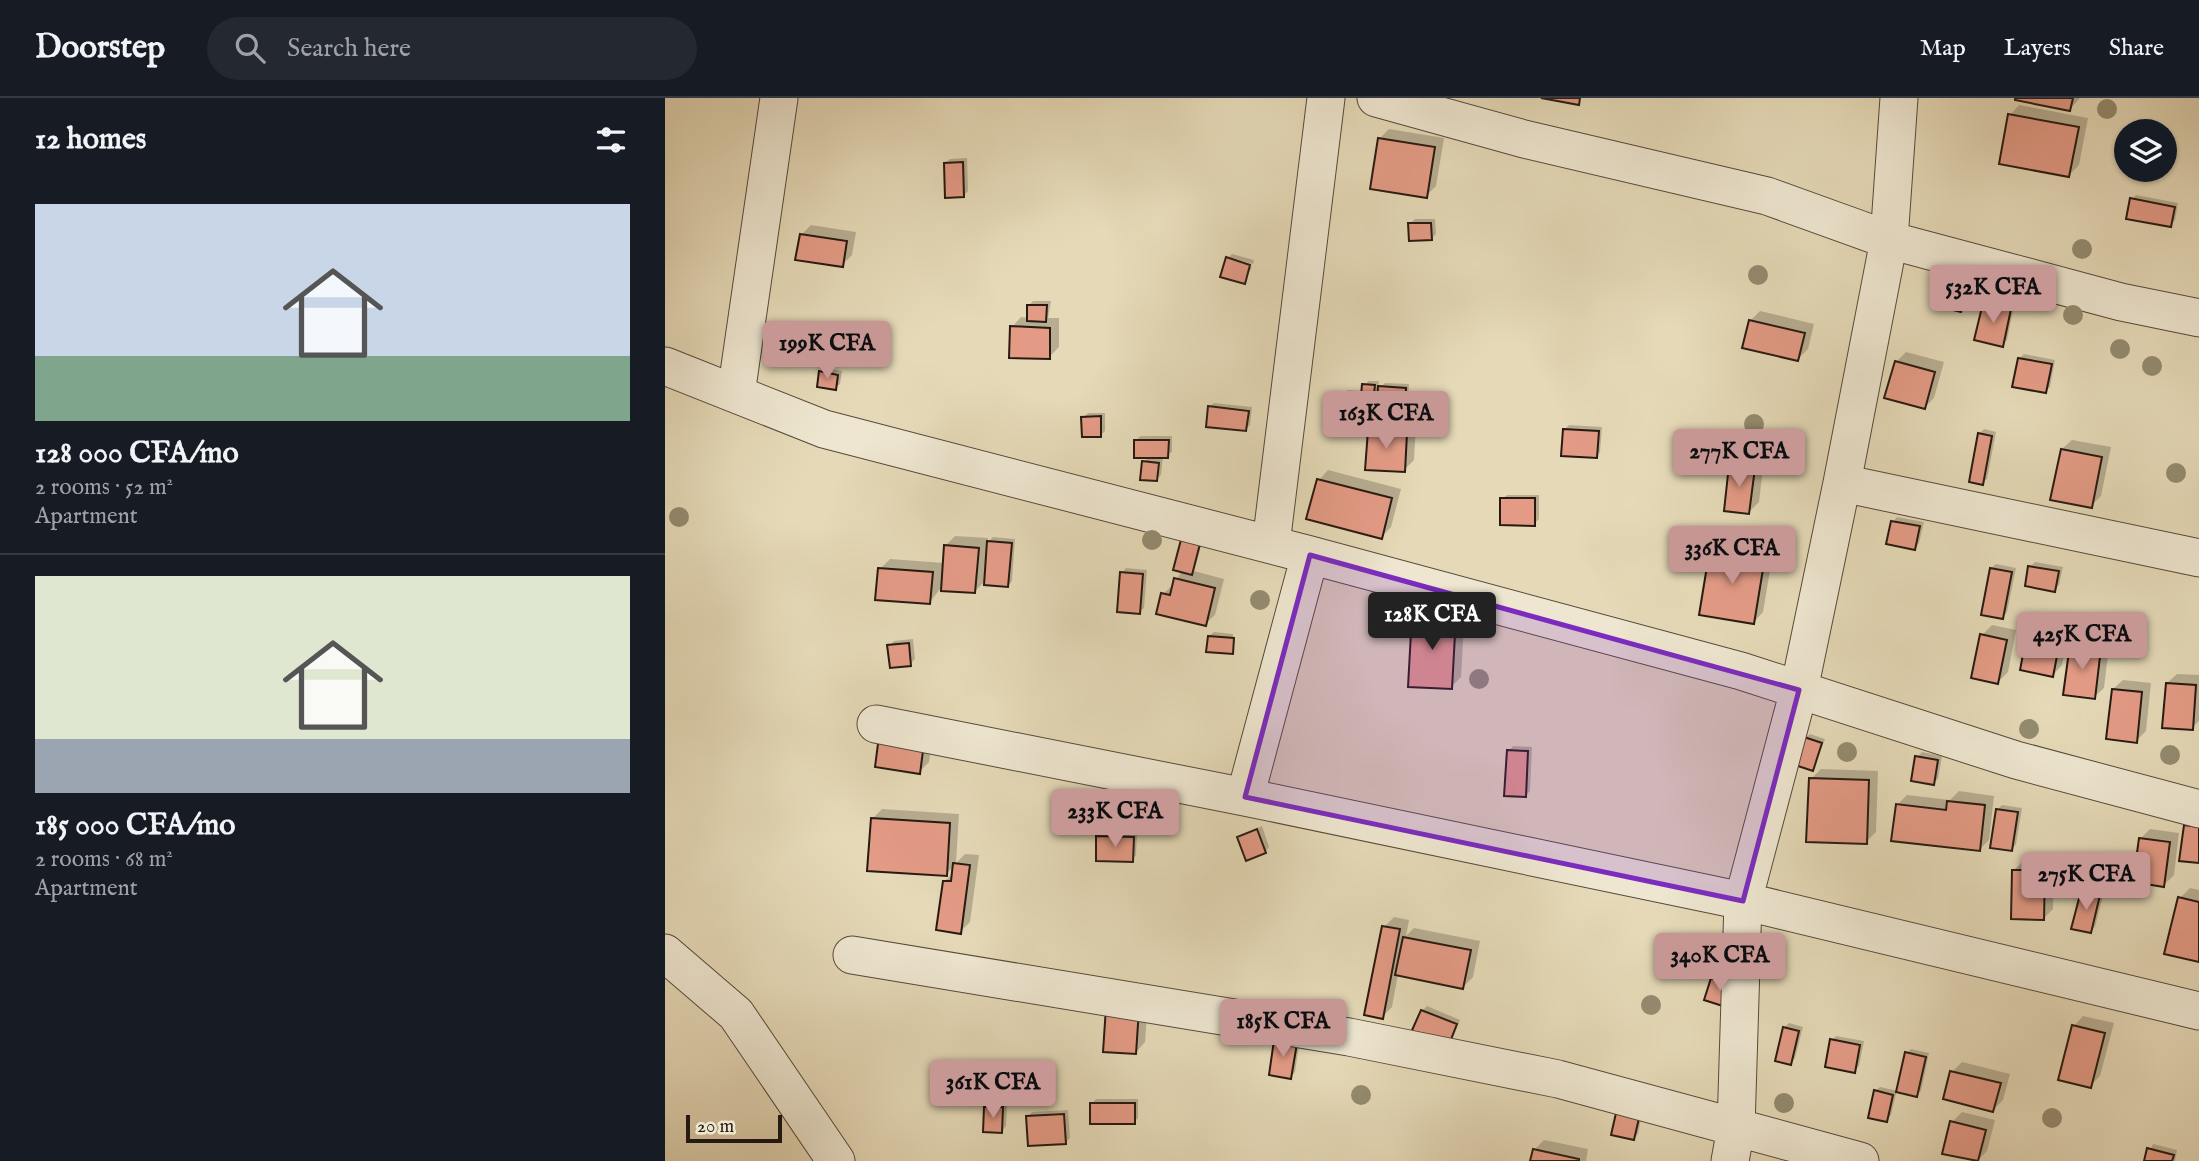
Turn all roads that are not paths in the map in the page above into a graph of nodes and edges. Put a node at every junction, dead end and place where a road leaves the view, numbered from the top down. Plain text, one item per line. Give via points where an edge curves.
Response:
1 (779, 98) edge
2 (1325, 98) edge
3 (1376, 98) edge
4 (1899, 98) edge
5 (1889, 240) junction
6 (2199, 318) edge
7 (665, 366) edge
8 (736, 394) junction
9 (1842, 483) junction
10 (1271, 544) junction
11 (1310, 555) junction
12 (2199, 558) edge
13 (1799, 690) junction
14 (876, 724) dead end
15 (1245, 797) junction
16 (2199, 809) edge
17 (1743, 901) junction
18 (665, 953) edge
19 (852, 955) dead end
20 (2199, 1011) edge
21 (1733, 1144) edge
22 (836, 1161) edge
23 (1860, 1161) edge

1 - 8 street
2 - 10 street
3 - 5 street via 1524,139 1766,196
4 - 5 street
5 - 6 street
5 - 9 street
7 - 8 street
8 - 10 street via 824,429
9 - 12 street
9 - 13 street
10 - 11 street
11 - 13 street
11 - 15 street
13 - 16 street via 2015,760
13 - 17 street
14 - 15 street
15 - 17 street
17 - 20 street
17 - 21 street
18 - 22 street via 736,1014
19 - 21 street via 1349,1037 1558,1079
21 - 23 street

